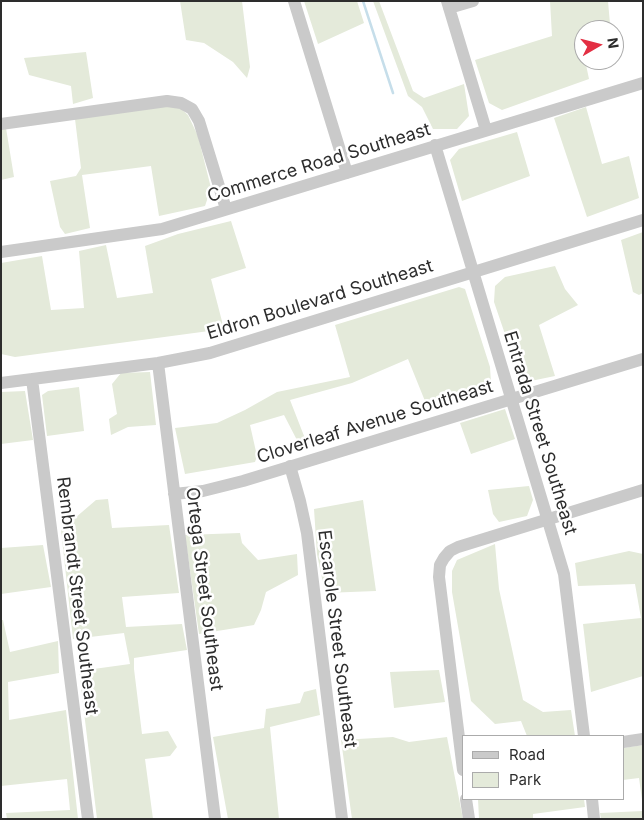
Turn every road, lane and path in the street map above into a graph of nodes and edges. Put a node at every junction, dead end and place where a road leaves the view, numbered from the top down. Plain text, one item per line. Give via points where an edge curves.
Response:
1 (294, 1) edge
2 (473, 1) edge
3 (448, 5) edge
4 (643, 83) edge
5 (1, 124) edge
6 (486, 130) junction
7 (435, 145) junction
8 (347, 173) junction
9 (226, 209) junction
10 (643, 220) edge
11 (1, 252) edge
12 (473, 272) junction
13 (643, 359) edge
14 (158, 363) junction
15 (32, 378) junction
16 (1, 383) edge
17 (512, 398) junction
18 (290, 466) junction
19 (643, 490) edge
20 (174, 494) junction
21 (548, 519) junction
22 (584, 735) edge
23 (643, 739) edge
24 (624, 742) edge
25 (462, 762) edge
26 (466, 800) edge
27 (592, 800) edge
28 (88, 819) edge
29 (215, 819) edge
30 (342, 819) edge
31 (469, 819) edge
32 (594, 819) edge

1 - 8 street
2 - 3 street
3 - 6 street
4 - 6 street, Commerce Road Southeast
5 - 9 street via 167,101 181,103 192,109 199,121
6 - 7 street, Commerce Road Southeast
7 - 8 street, Commerce Road Southeast
7 - 12 street, Entrada Street Southeast
8 - 9 street, Commerce Road Southeast
9 - 11 street, Commerce Road Southeast via 162,229
10 - 12 street, Eldron Boulevard Southeast
12 - 14 street, Eldron Boulevard Southeast via 210,353
12 - 17 street, Entrada Street Southeast
13 - 17 street, Cloverleaf Avenue Southeast
14 - 15 street, Eldron Boulevard Southeast
14 - 20 street, Ortega Street Southeast
15 - 16 street, Eldron Boulevard Southeast
15 - 28 street, Rembrandt Street Southeast
17 - 18 street, Cloverleaf Avenue Southeast
17 - 21 street, Entrada Street Southeast
18 - 20 street, Cloverleaf Avenue Southeast via 203,491
18 - 30 street, Escarole Street Southeast via 307,533
19 - 21 street
20 - 29 street, Ortega Street Southeast
21 - 22 street, Entrada Street Southeast via 564,574
21 - 25 street via 458,547 450,551 440,565 438,577
23 - 24 street
26 - 31 street
27 - 32 street

